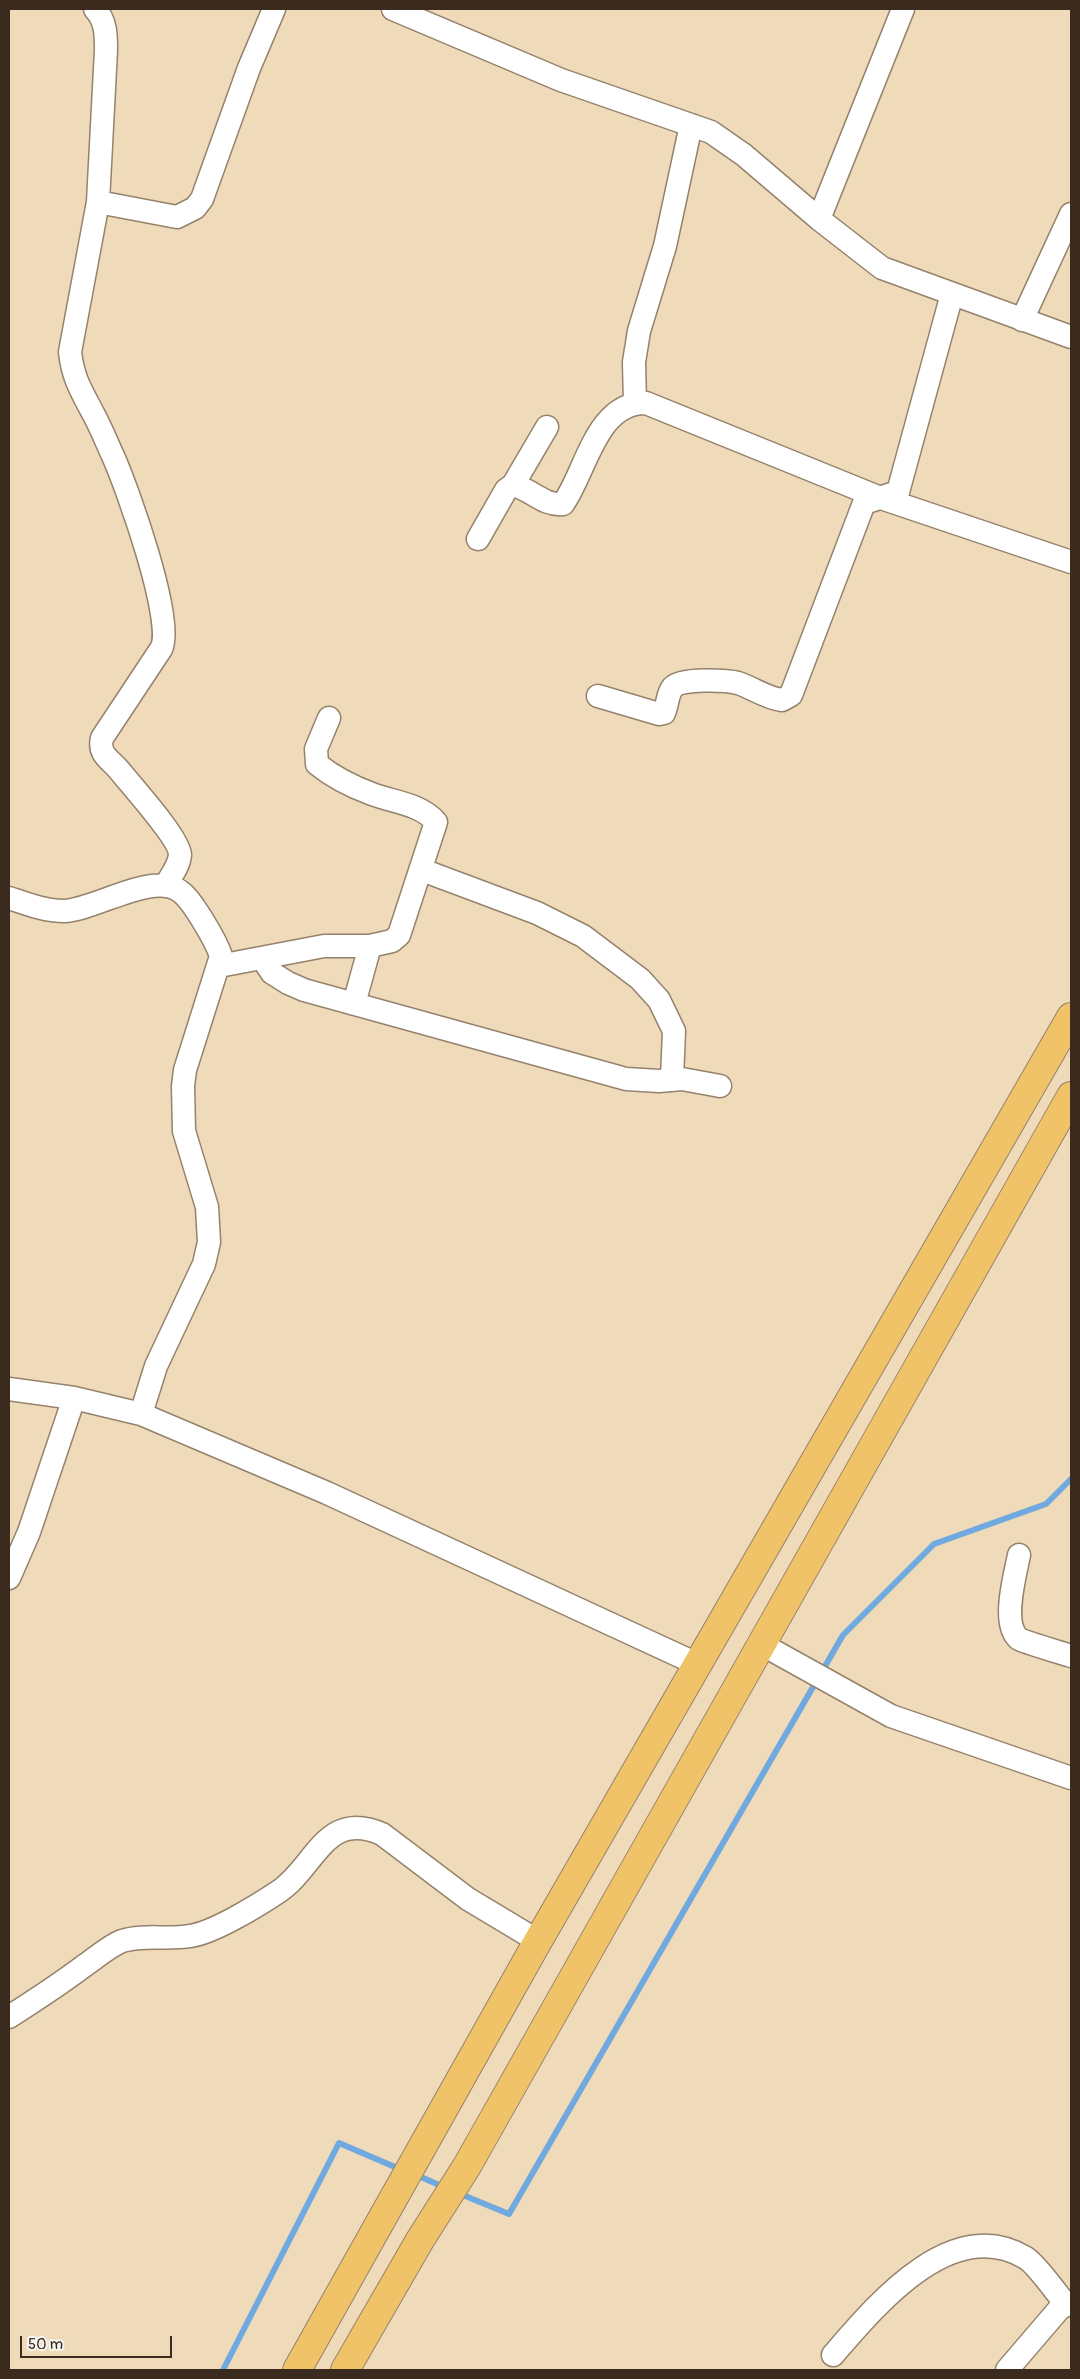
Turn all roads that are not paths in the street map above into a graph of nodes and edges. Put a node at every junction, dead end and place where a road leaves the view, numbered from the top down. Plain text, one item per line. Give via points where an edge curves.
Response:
1 (95, 9) edge
2 (274, 9) edge
3 (903, 9) edge
4 (400, 10) edge
5 (691, 125) junction
6 (98, 202) junction
7 (1071, 214) edge
8 (819, 219) junction
9 (952, 294) junction
10 (1022, 320) junction
11 (1071, 337) edge
12 (635, 403) junction
13 (548, 428) dead end
14 (513, 485) junction
15 (878, 498) junction
16 (478, 539) dead end
17 (1071, 562) edge
18 (598, 696) dead end
19 (329, 718) dead end
20 (422, 870) junction
21 (165, 886) junction
22 (9, 898) edge
23 (370, 946) junction
24 (262, 958) junction
25 (219, 966) junction
26 (354, 1004) junction
27 (1071, 1017) edge
28 (672, 1079) junction
29 (720, 1086) dead end
30 (1071, 1096) edge
31 (9, 1389) edge
32 (74, 1398) junction
33 (141, 1414) junction
34 (1019, 1556) dead end
35 (9, 1578) edge
36 (763, 1645) junction
37 (1071, 1656) edge
38 (697, 1664) junction
39 (1071, 1778) edge
40 (538, 1942) junction
41 (9, 2017) edge
42 (1069, 2304) edge
43 (833, 2355) dead end
44 (297, 2370) edge
45 (345, 2370) edge
46 (1007, 2370) edge

1 - 6 street via 102,17 106,31
2 - 6 street via 202,199 195,208 177,217
3 - 8 street
4 - 5 street via 570,83
5 - 8 street via 724,140
5 - 12 street via 664,246 639,331 634,362
6 - 21 street via 72,335 72,371 114,459 130,503 155,580 165,635 161,649 102,738 100,746 104,756 169,831 179,848 177,868
7 - 10 street
8 - 9 street via 882,268
9 - 10 street
9 - 15 street via 898,492
10 - 11 street
12 - 14 street via 607,422 563,504 546,502
12 - 15 street via 646,403
13 - 14 street
14 - 16 street via 506,490
15 - 17 street
15 - 18 street via 864,503 791,695 786,699 775,699 740,684 687,682 676,685 668,694 667,706 659,714
19 - 20 street via 316,749 317,764 372,794 425,811 436,822
20 - 23 street via 399,935 392,941
20 - 28 street via 561,924 584,936 640,979 659,1000 674,1030
21 - 22 street via 150,886 64,911 34,907
21 - 25 street via 180,890 190,901 217,944 221,956
23 - 24 street via 324,946
23 - 26 street
24 - 25 street
24 - 26 street via 272,973 288,983
25 - 33 street via 185,1070 183,1086 184,1131 207,1207 209,1242 204,1264 156,1366
26 - 28 street via 610,1075 643,1081
27 - 38 highway
28 - 29 street
30 - 36 highway
31 - 32 street
32 - 33 street
32 - 35 street via 29,1532
33 - 38 street via 327,1493
34 - 37 street via 1010,1607 1011,1628 1020,1639
36 - 39 street via 890,1716
36 - 45 highway via 467,2166
38 - 40 highway
40 - 41 street via 468,1899 382,1834 368,1828 353,1827 338,1831 324,1841 300,1872 279,1891 246,1910 206,1932 122,1942
40 - 44 highway
42 - 43 street via 1028,2260 1010,2250 970,2248 939,2257 897,2287 880,2301
42 - 46 street via 1060,2308

